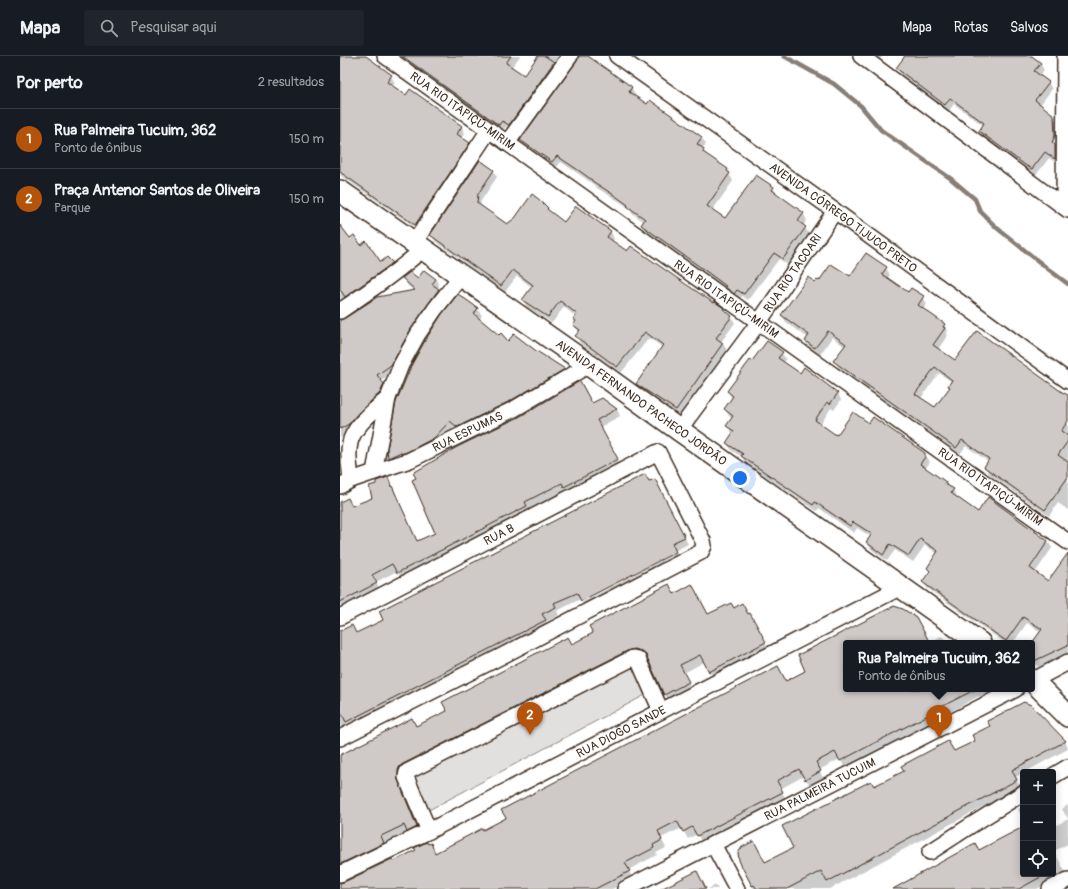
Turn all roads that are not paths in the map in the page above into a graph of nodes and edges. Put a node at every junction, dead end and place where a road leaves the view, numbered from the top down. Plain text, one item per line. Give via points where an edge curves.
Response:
1 (385, 56) edge
2 (570, 56) edge
3 (617, 56) edge
4 (861, 56) edge
5 (1064, 60) edge
6 (489, 130) junction
7 (507, 143) junction
8 (340, 191) edge
9 (1066, 209) edge
10 (835, 211) junction
11 (418, 246) junction
12 (461, 276) junction
13 (340, 311) edge
14 (759, 322) junction
15 (589, 365) junction
16 (1068, 381) edge
17 (388, 398) junction
18 (678, 430) junction
19 (374, 472) junction
20 (346, 483) edge
21 (1068, 542) edge
22 (901, 587) junction
23 (340, 617) edge
24 (976, 640) edge
25 (1068, 662) edge
26 (1035, 678) edge
27 (1035, 683) edge
28 (1010, 692) edge
29 (661, 711) junction
30 (1068, 716) edge
31 (340, 738) edge
32 (1068, 767) edge
33 (1056, 774) edge
34 (1020, 795) edge
35 (429, 831) junction
36 (714, 844) junction
37 (930, 852) dead end
38 (340, 874) edge
39 (1068, 880) edge
40 (625, 889) edge
41 (737, 889) edge
42 (1050, 889) edge

1 - 6 street, RUA RIO ITAPIÇÚ-MIRIM
2 - 7 street
3 - 10 street, AVENIDA CÓRREGO TIJUCO PRETO
4 - 9 street
5 - 9 street
6 - 7 street, RUA RIO ITAPIÇÚ-MIRIM
6 - 11 street
7 - 14 street, RUA RIO ITAPIÇÚ-MIRIM
8 - 11 street, AVENIDA FERNANDO PACHECO JORDÃO
10 - 14 street, RUA RIO TACOARI
10 - 16 street, AVENIDA CÓRREGO TIJUCO PRETO
11 - 12 street, AVENIDA FERNANDO PACHECO JORDÃO
11 - 13 street via 399,270
12 - 15 street, AVENIDA FERNANDO PACHECO JORDÃO
12 - 17 street via 418,334 401,365
14 - 18 street, RUA RIO TACOARI
14 - 21 street, RUA RIO ITAPIÇÚ-MIRIM
15 - 18 street, AVENIDA FERNANDO PACHECO JORDÃO
15 - 19 street, RUA ESPUMAS via 514,409 410,460
17 - 19 street
17 - 20 street via 366,418 350,442
18 - 22 street, AVENIDA FERNANDO PACHECO JORDÃO
19 - 20 street, RUA ESPUMAS
22 - 24 street, AVENIDA FERNANDO PACHECO JORDÃO
22 - 29 street, RUA DIOGO SANDE
23 - 31 street, RUA B via 658,452 703,541 704,546 700,552
25 - 26 street
27 - 30 street
28 - 36 street, RUA PALMEIRA TUCUIM
29 - 35 street, RUA DIOGO SANDE
29 - 35 street via 638,659 633,658 407,772 406,777
32 - 33 street
34 - 37 street
35 - 38 street, RUA DIOGO SANDE
36 - 40 street, RUA PALMEIRA TUCUIM
36 - 41 street
39 - 42 street

